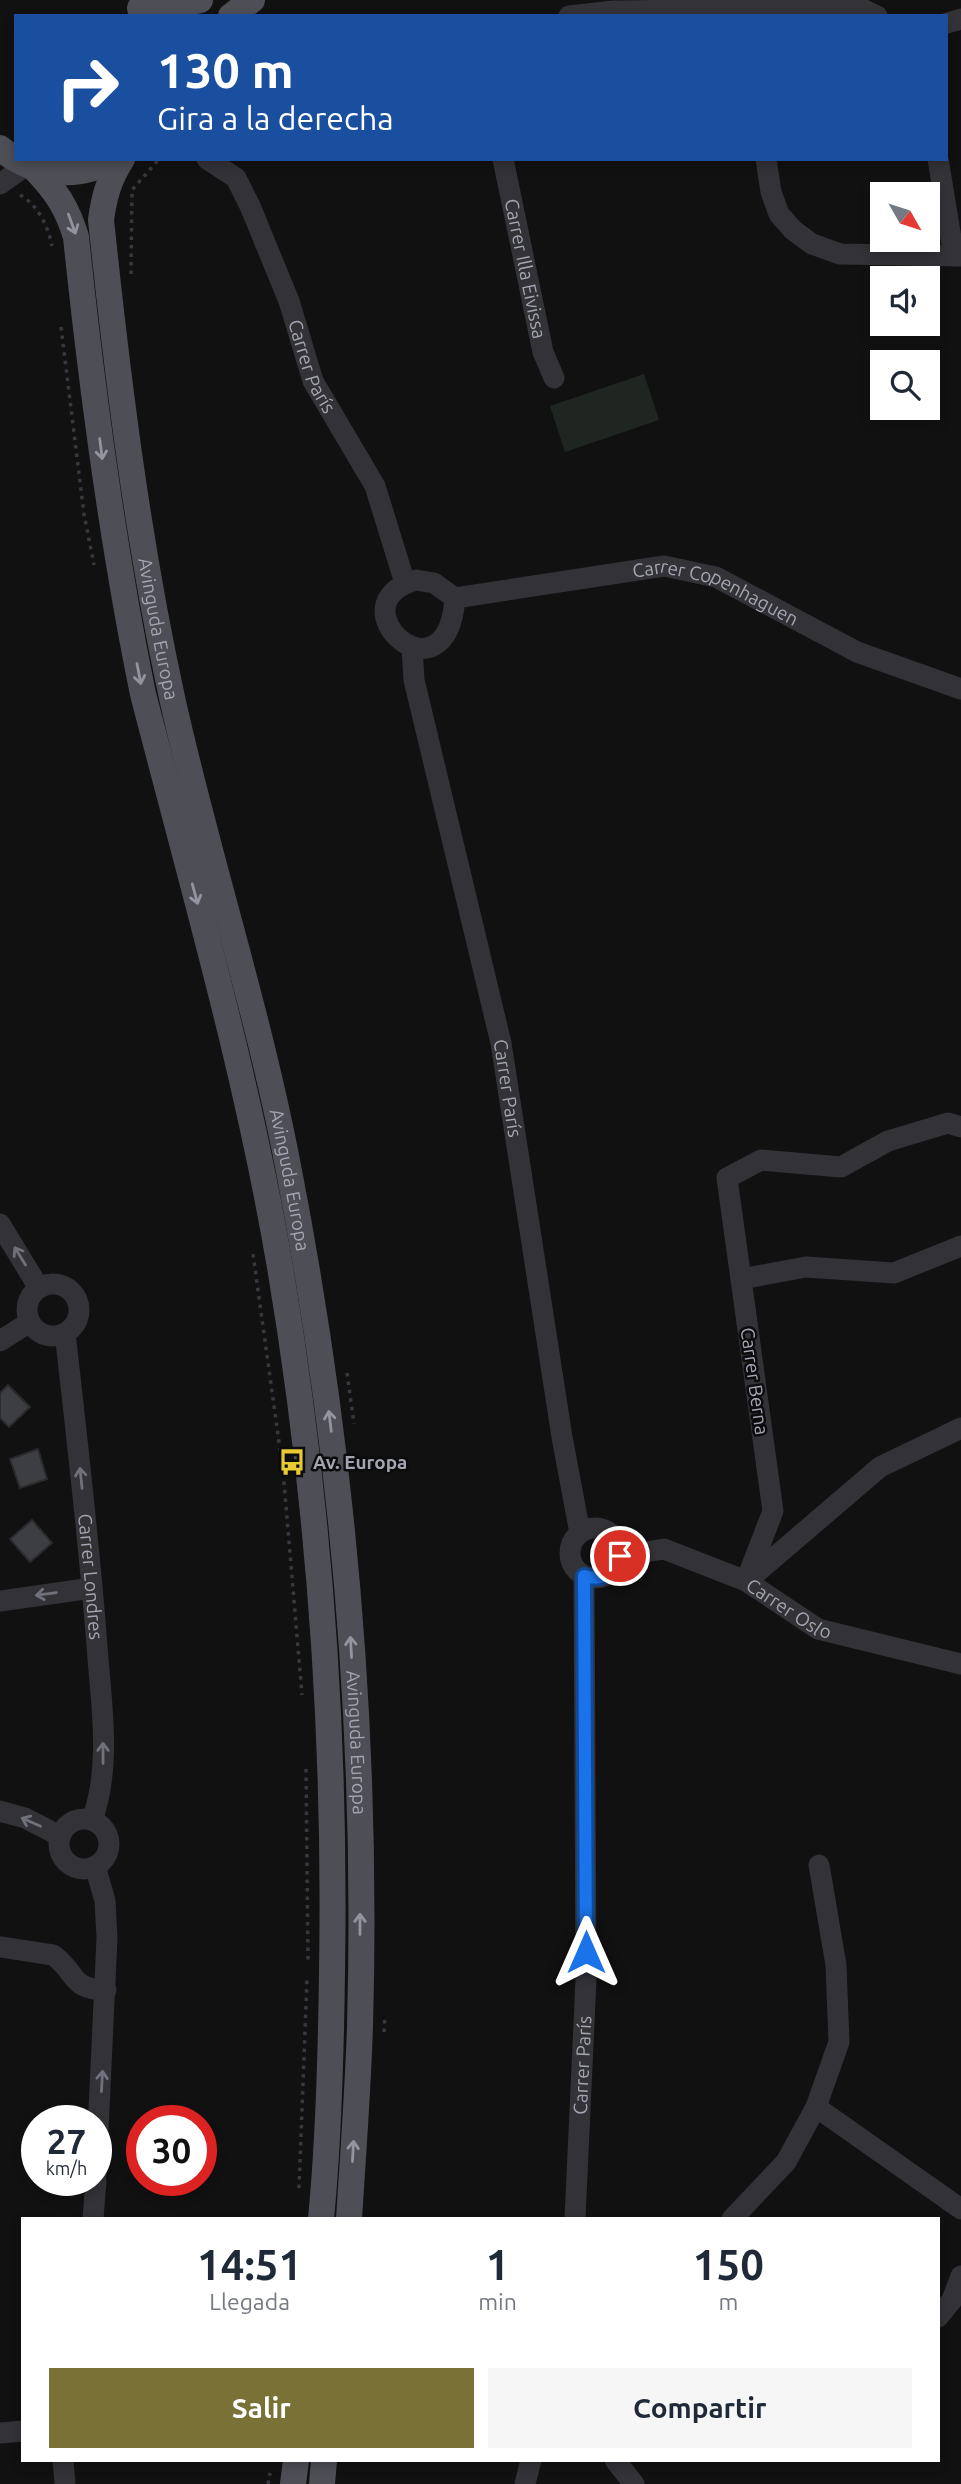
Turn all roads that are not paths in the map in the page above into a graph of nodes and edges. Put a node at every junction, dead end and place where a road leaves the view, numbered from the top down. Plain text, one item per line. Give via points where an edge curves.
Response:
1 (200, 0) edge
2 (252, 0) edge
3 (139, 8) edge
4 (751, 13) edge
5 (234, 14) edge
6 (587, 14) edge
7 (873, 14) edge
8 (0, 148) edge
9 (14, 159) edge
10 (18, 161) edge
11 (107, 161) edge
12 (121, 161) edge
13 (210, 161) edge
14 (503, 161) edge
15 (766, 161) edge
16 (937, 161) edge
17 (31, 167) junction
18 (6, 189) edge
19 (957, 256) edge
20 (554, 378) dead end
21 (405, 583) junction
22 (455, 598) junction
23 (412, 647) junction
24 (961, 689) edge
25 (278, 1117) junction
26 (251, 1123) junction
27 (961, 1128) edge
28 (0, 1224) edge
29 (961, 1246) edge
30 (741, 1279) junction
31 (39, 1287) junction
32 (30, 1322) junction
33 (65, 1333) junction
34 (0, 1341) edge
35 (961, 1428) edge
36 (580, 1533) junction
37 (620, 1556) junction
38 (584, 1576) junction
39 (746, 1581) junction
40 (92, 1588) junction
41 (0, 1601) edge
42 (961, 1664) edge
43 (0, 1811) edge
44 (92, 1820) junction
45 (60, 1836) junction
46 (819, 1865) dead end
47 (95, 1866) junction
48 (0, 1947) edge
49 (106, 1990) junction
50 (100, 2105) edge
51 (816, 2107) junction
52 (95, 2196) edge
53 (961, 2209) edge
54 (93, 2217) edge
55 (321, 2217) edge
56 (349, 2217) edge
57 (575, 2217) edge
58 (734, 2217) edge
59 (961, 2276) edge
60 (940, 2315) edge
61 (21, 2431) edge
62 (0, 2433) edge
63 (63, 2462) edge
64 (296, 2462) edge
65 (324, 2462) edge
66 (530, 2462) edge
67 (620, 2462) edge
68 (65, 2484) edge
69 (293, 2484) edge
70 (322, 2484) edge
71 (525, 2484) edge
72 (634, 2484) edge

1 - 3 main road via 160,9
2 - 5 main road
4 - 6 street
4 - 7 street via 860,8
8 - 9 main road
10 - 17 main road
11 - 17 main road via 59,172
12 - 25 main road, Avinguda Europa via 107,187 101,220 142,541 174,705
13 - 21 street, Carrer París via 236,178 250,206 289,302 313,381 375,486
14 - 20 street, Carrer Illa Eivissa via 543,352
15 - 19 street via 779,214 812,244 839,254
16 - 19 street
17 - 18 street
17 -> 26 main road, Avinguda Europa via 54,189 76,237 106,486 138,673
21 - 22 street via 434,583
21 - 23 street via 390,597 387,624 392,635
22 - 23 street via 450,627 441,640
22 - 24 street, Carrer Copenhaguen via 664,566 716,577 857,652
23 - 36 street, Carrer París via 414,680 501,1042
25 - 26 main road
56 -> 25 main road, Avinguda Europa via 360,2025 357,1759 350,1635 328,1410
26 - 55 main road, Avinguda Europa via 280,1267 301,1414 325,1660 334,1888
27 - 30 street, Carrer Berna via 948,1123 887,1141 841,1167 761,1160 727,1178
31 -> 28 street
29 - 30 street via 894,1273 806,1268
30 - 39 street, Carrer Berna via 773,1511
31 - 32 street via 27,1303
31 - 33 street via 62,1285 75,1296 77,1321
32 - 33 street via 48,1336
32 - 34 street
40 -> 33 street, Carrer Londres
35 - 39 street via 880,1466
36 - 37 street via 596,1528 611,1534
36 - 38 street via 570,1556
37 - 38 street via 607,1575
37 - 39 street, Carrer Oslo via 664,1549
38 - 57 street, Carrer París via 586,1979
39 - 42 street, Carrer Oslo via 818,1629
40 -> 41 street
44 -> 40 street, Carrer Londres via 104,1753
45 -> 43 street
44 - 45 street via 70,1823
44 - 47 street via 109,1839 106,1856
45 - 47 street via 60,1852 69,1864 86,1869
46 - 51 street via 836,1965 839,2042
47 - 49 street via 106,1913
48 - 49 street via 53,1955 80,1986
50 -> 49 street
51 - 53 street
51 - 58 street via 786,2162
52 - 54 street
59 - 60 street via 952,2300
61 - 62 street
63 - 68 street
64 - 69 main road
65 - 70 main road
66 - 71 street
67 - 72 street

